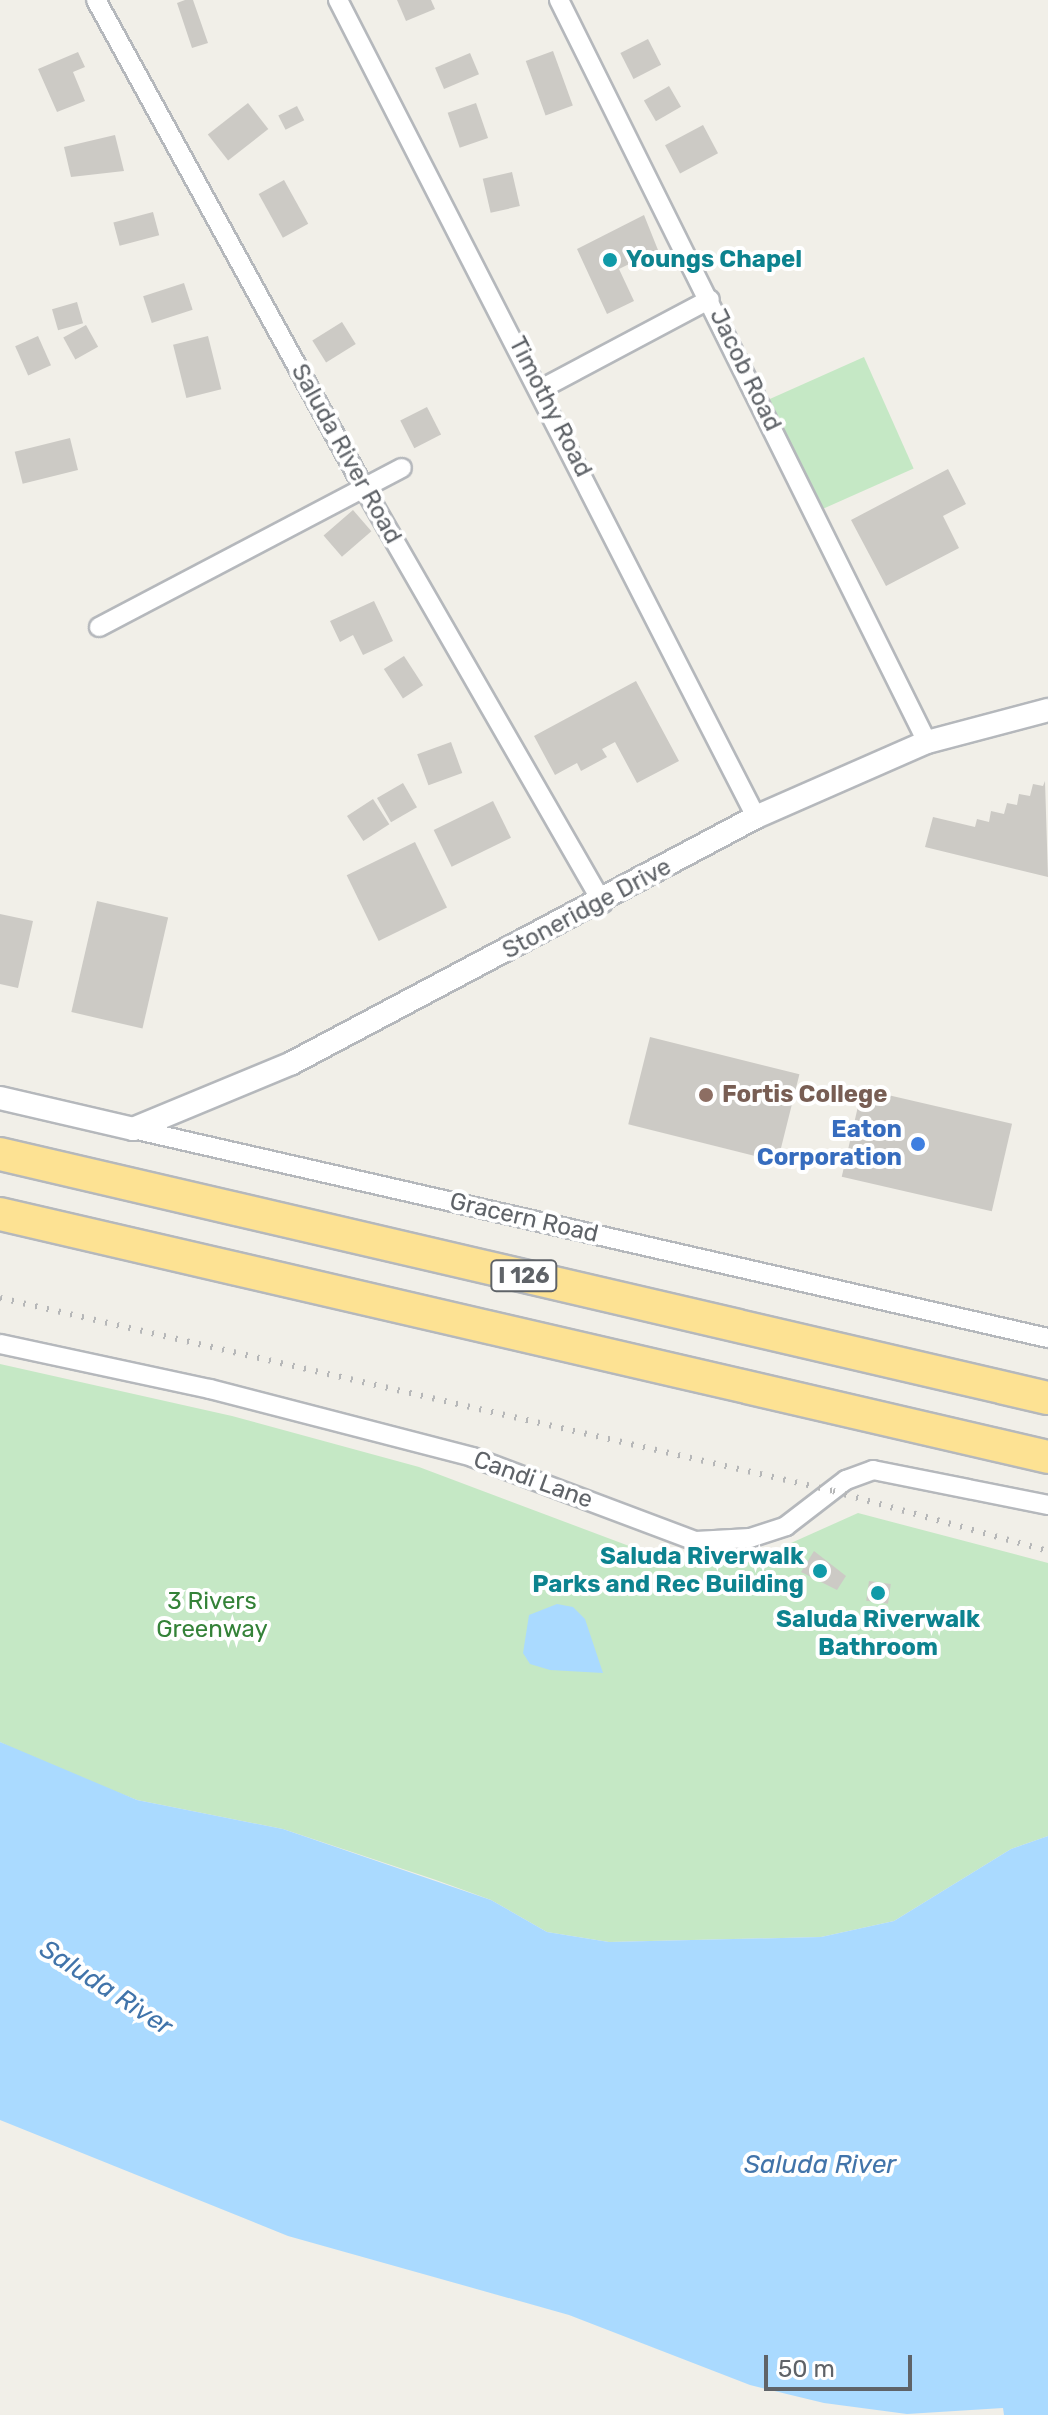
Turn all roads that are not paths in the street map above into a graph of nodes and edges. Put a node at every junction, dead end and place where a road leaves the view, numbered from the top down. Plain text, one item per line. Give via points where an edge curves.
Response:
1 (96, 0) edge
2 (338, 0) edge
3 (559, 0) edge
4 (710, 299) junction
5 (541, 389) junction
6 (402, 468) dead end
7 (364, 488) junction
8 (99, 627) dead end
9 (1048, 710) edge
10 (927, 742) junction
11 (756, 817) junction
12 (603, 903) junction
13 (0, 1098) edge
14 (133, 1129) junction
15 (0, 1154) edge
16 (0, 1214) edge
17 (1048, 1338) edge
18 (0, 1344) edge
19 (1048, 1398) edge
20 (1048, 1457) edge
21 (1048, 1505) edge

1 - 7 street, Saluda River Road
2 - 5 street, Timothy Road
3 - 4 street, Jacob Road
4 - 5 street
4 - 10 street, Jacob Road
5 - 11 street, Timothy Road
6 - 7 street
7 - 8 street
7 - 12 street, Saluda River Road
9 - 10 street, Stoneridge Drive
10 - 11 street, Stoneridge Drive
11 - 12 street, Stoneridge Drive
12 - 14 street, Stoneridge Drive via 292,1063
13 - 14 street, Gracern Road
14 - 17 street, Gracern Road
15 - 19 highway, I 126
16 - 20 highway, I 126
18 - 21 street, Candi Lane via 210,1389 472,1457 696,1541 740,1540 786,1526 846,1480 873,1470

